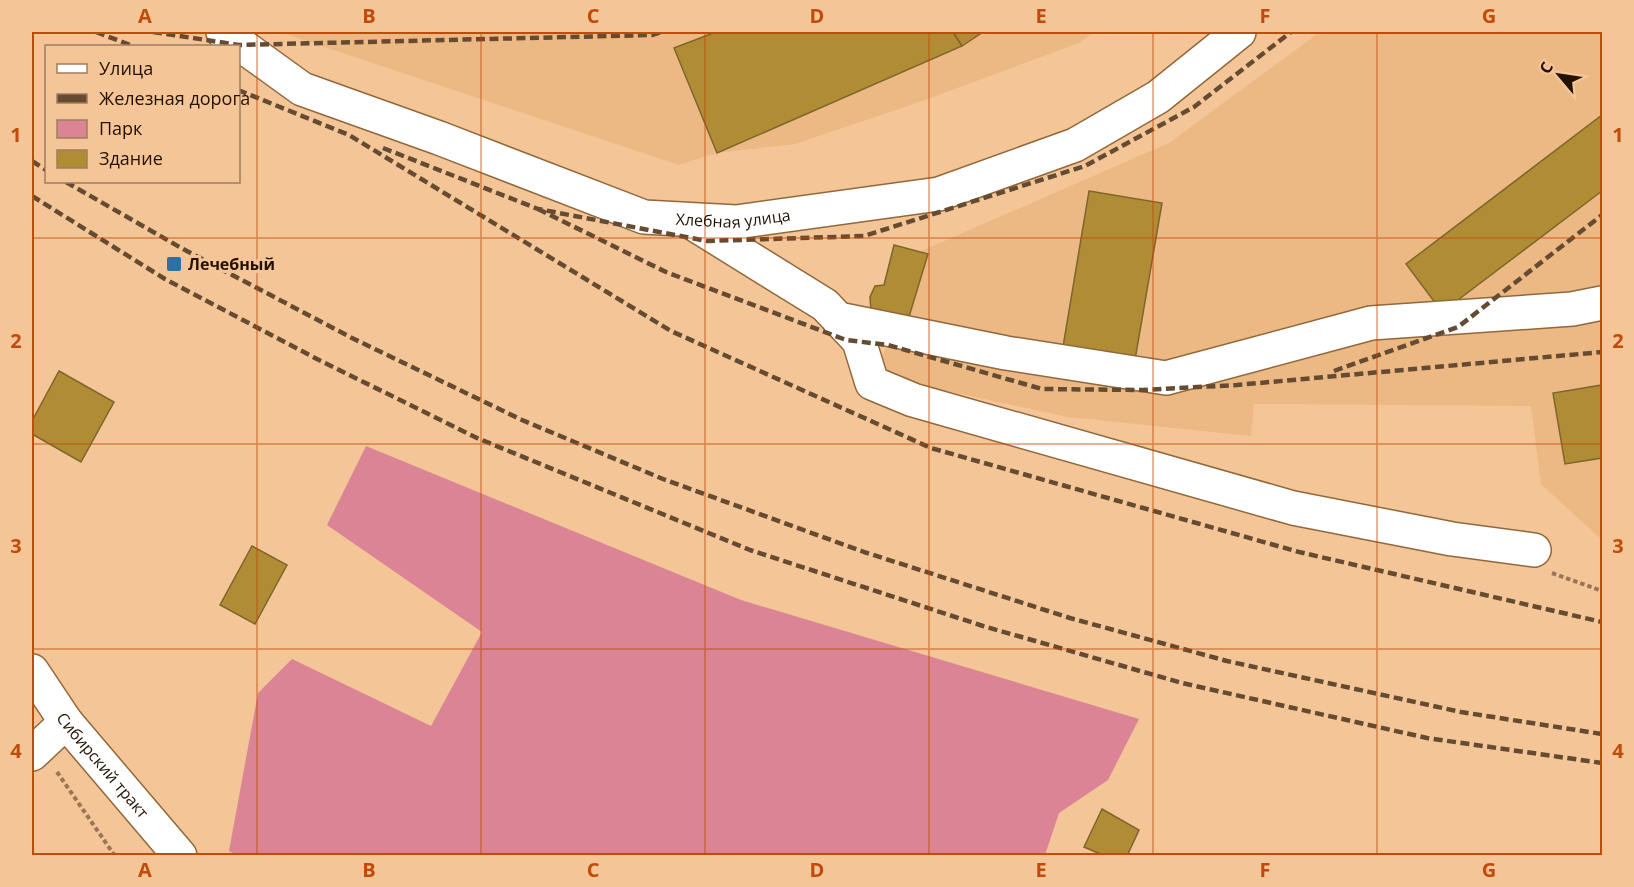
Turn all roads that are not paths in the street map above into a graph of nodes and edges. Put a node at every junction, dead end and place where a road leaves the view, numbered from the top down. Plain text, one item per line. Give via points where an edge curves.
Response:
1 (223, 32) edge
2 (1239, 32) edge
3 (687, 219) junction
4 (1602, 303) edge
5 (838, 319) junction
6 (1534, 550) dead end
7 (32, 671) edge
8 (66, 722) junction
9 (35, 750) edge
10 (180, 855) edge

1 - 3 street, Хлебная улица via 302,89 644,217
2 - 3 street, Хлебная улица via 1158,98 1075,145 939,194 736,222
3 - 5 street via 825,305
4 - 5 street via 1572,309 1371,323 1166,378 1006,353
5 - 6 street via 859,341 872,383 913,400 1293,508 1452,539
7 - 8 street, Сибирский тракт
8 - 9 street
8 - 10 street, Сибирский тракт

